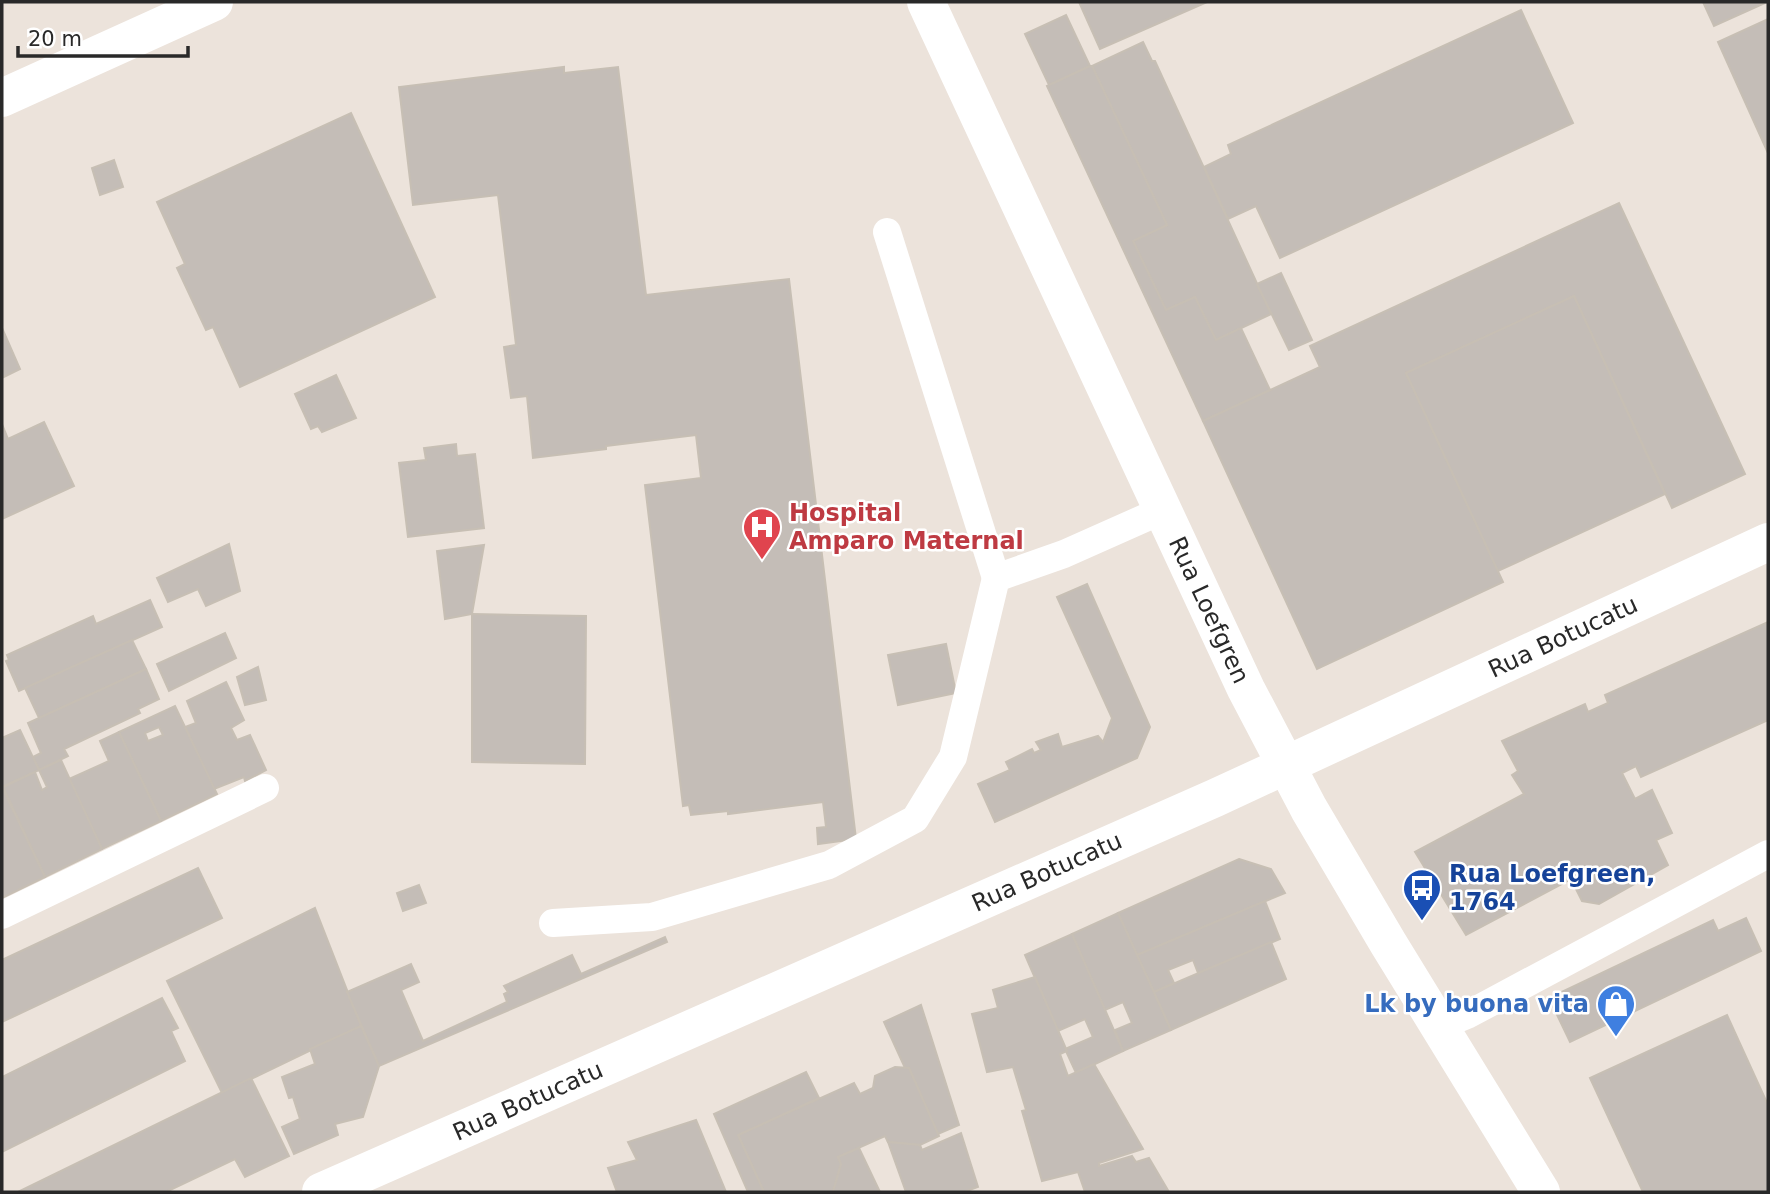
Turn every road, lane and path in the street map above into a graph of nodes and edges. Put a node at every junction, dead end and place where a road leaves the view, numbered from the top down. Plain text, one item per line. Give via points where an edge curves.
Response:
1 (214, 2) edge
2 (926, 2) edge
3 (2, 98) edge
4 (887, 232) dead end
5 (1163, 510) junction
6 (1768, 542) edge
7 (996, 578) junction
8 (1286, 765) junction
9 (265, 788) dead end
10 (1768, 854) edge
11 (2, 915) edge
12 (553, 923) dead end
13 (1440, 1026) junction
14 (321, 1192) edge
15 (1541, 1192) edge

1 - 3 street
2 - 5 street, Rua Loefgren
4 - 7 lane
5 - 7 lane
5 - 8 street, Rua Loefgren
6 - 8 street, Rua Botucatu
7 - 12 lane via 953,757 915,819 829,865 652,917
8 - 13 street, Rua Loefgren
8 - 14 street, Rua Botucatu
9 - 11 lane
10 - 13 lane
13 - 15 street, Rua Loefgren

